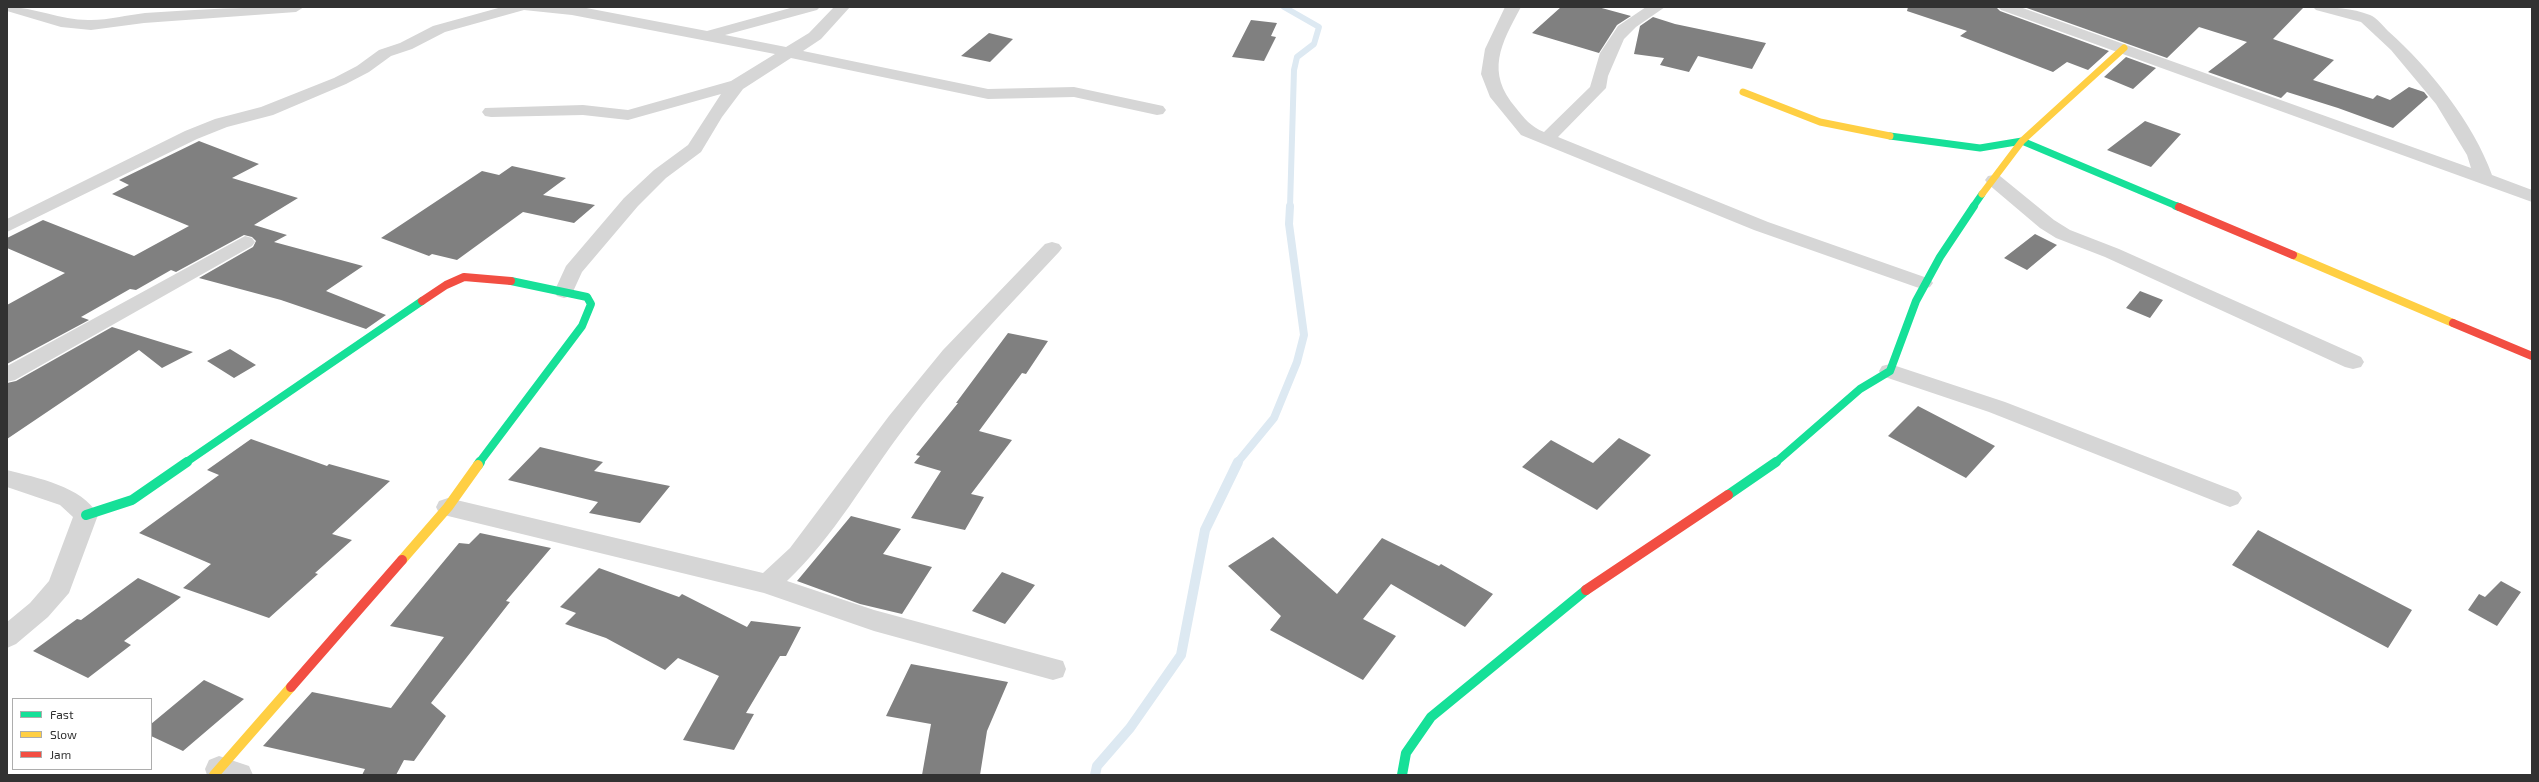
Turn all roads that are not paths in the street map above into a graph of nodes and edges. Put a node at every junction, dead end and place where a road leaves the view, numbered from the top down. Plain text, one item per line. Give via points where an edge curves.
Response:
1 (10, 7) edge
2 (296, 7) edge
3 (519, 7) edge
4 (530, 7) edge
5 (615, 7) edge
6 (812, 7) edge
7 (842, 7) edge
8 (1513, 7) edge
9 (1657, 7) edge
10 (2006, 7) edge
11 (2321, 7) edge
12 (643, 23) junction
13 (706, 34) junction
14 (2124, 48) junction
15 (791, 52) junction
16 (737, 85) junction
17 (1743, 92) dead end
18 (1156, 110) dead end
19 (491, 112) dead end
20 (1546, 139) junction
21 (2022, 141) junction
22 (2484, 179) junction
23 (1994, 180) junction
24 (2532, 196) edge
25 (7, 226) edge
26 (245, 242) dead end
27 (1052, 248) dead end
28 (1923, 283) junction
29 (564, 292) junction
30 (2532, 356) edge
31 (2353, 362) dead end
32 (1890, 371) junction
33 (7, 375) edge
34 (7, 478) edge
35 (2230, 498) dead end
36 (448, 507) junction
37 (86, 515) junction
38 (768, 584) junction
39 (7, 637) edge
40 (1053, 669) dead end
41 (224, 773) edge
42 (1402, 775) edge

1 - 2 street via 61,22 91,25 144,18
3 - 25 street via 451,25 406,46 389,50 363,70 340,81 267,111 221,123 191,135
4 - 12 street via 572,10
5 - 12 street
6 - 13 street
7 - 15 street via 815,36
8 - 20 street via 1496,40 1489,74 1504,106 1527,131
9 - 20 street via 1632,20 1616,37 1609,47 1597,78 1598,88
10 - 14 street
11 - 22 street via 2366,19 2397,47 2443,102 2476,155
12 - 13 street
13 - 15 street
14 - 21 street
14 - 22 street
15 - 16 street
15 - 18 street via 988,94 1074,92
16 - 19 street via 700,93 672,104 628,115 583,110
16 - 29 street via 695,148 660,174 631,202 573,270
17 - 21 street via 1820,122 1901,138 1980,148
20 - 28 street via 1761,226
21 - 23 street
21 - 30 street
22 - 24 street
23 - 28 street
23 - 31 street via 2063,234 2112,253
26 - 33 street
27 - 38 street via 951,355 897,421 799,555
28 - 32 street via 1897,345
29 - 36 street via 586,297 591,304 589,314
29 - 37 street via 517,282 464,277 446,285 132,500
32 - 35 street via 1997,407
32 - 42 street via 1860,389 1773,465 1572,599 1431,717 1406,753
34 - 37 street via 68,499
36 - 38 street
36 - 41 street
37 - 39 street via 60,586 39,610
38 - 40 street via 808,600 868,618

